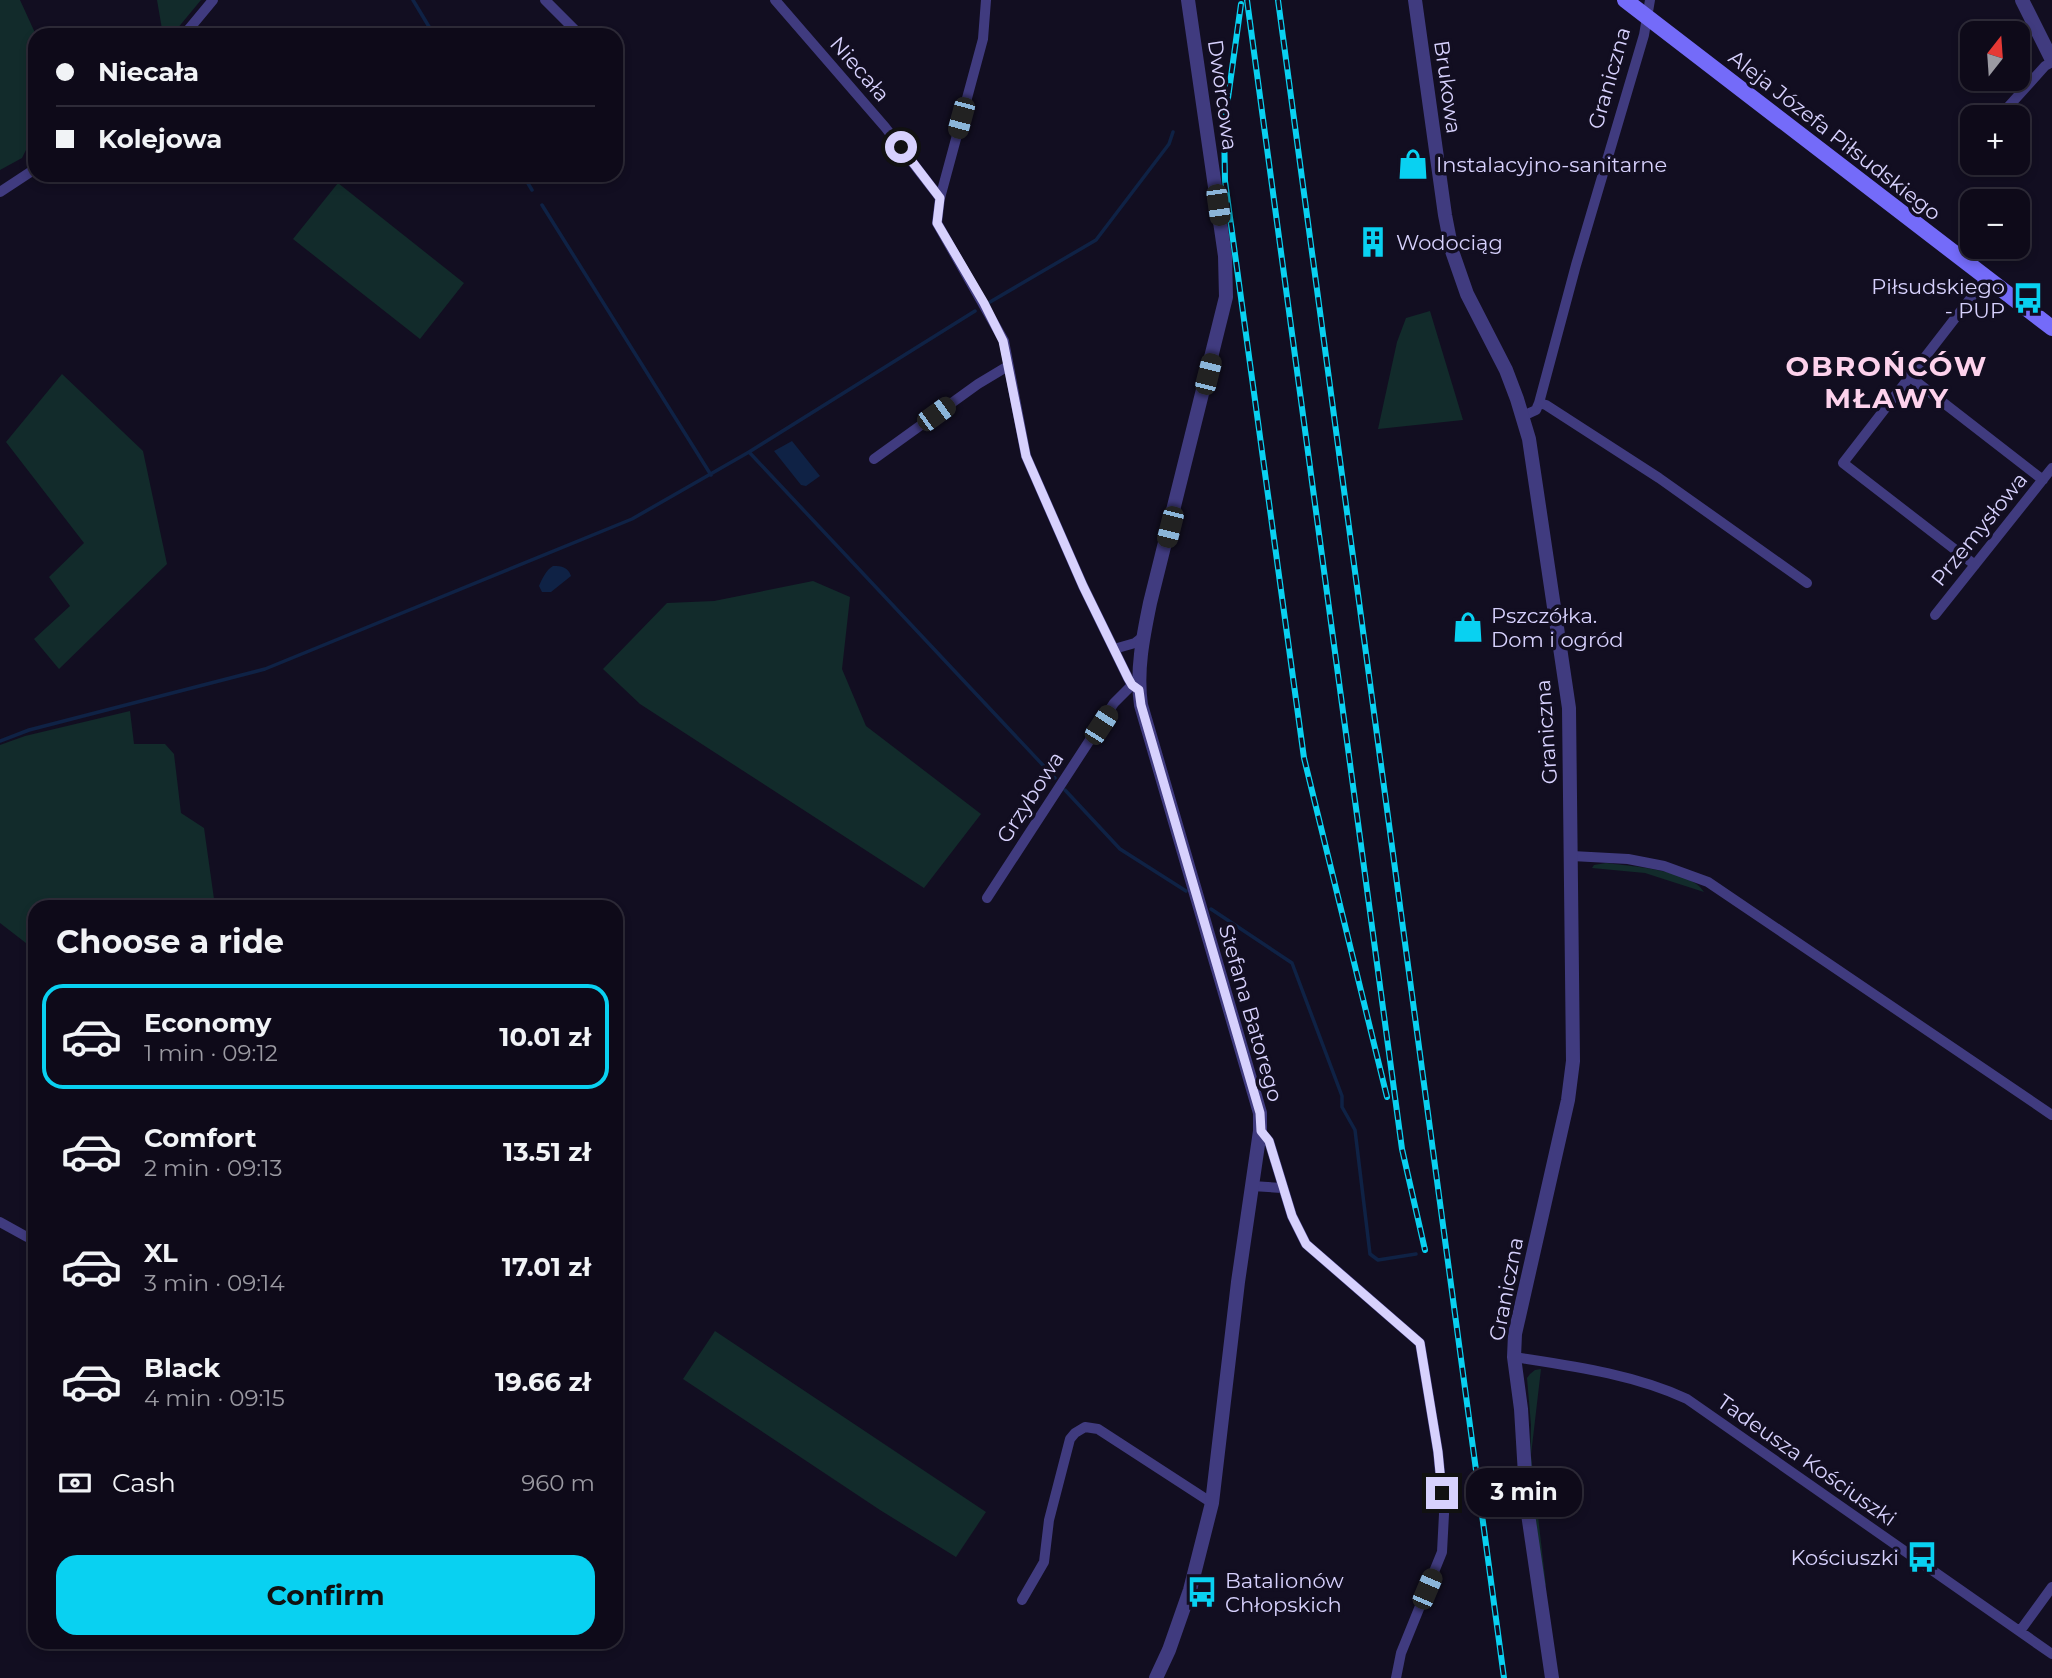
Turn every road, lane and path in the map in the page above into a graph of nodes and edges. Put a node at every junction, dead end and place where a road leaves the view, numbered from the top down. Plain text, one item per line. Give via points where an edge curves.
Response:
1 (214, 0) edge
2 (545, 0) edge
3 (775, 0) edge
4 (986, 0) edge
5 (1188, 0) edge
6 (1415, 0) edge
7 (1625, 0) edge
8 (1650, 0) edge
9 (2022, 0) edge
10 (1648, 17) junction
11 (190, 28) edge
12 (573, 28) edge
13 (2052, 61) edge
14 (2010, 105) edge
15 (28, 174) edge
16 (0, 192) edge
17 (940, 198) junction
18 (1987, 277) junction
19 (2052, 328) edge
20 (1008, 366) junction
21 (1909, 376) junction
22 (1539, 403) junction
23 (1523, 416) junction
24 (874, 459) dead end
25 (2052, 468) edge
26 (2043, 480) junction
27 (1975, 565) junction
28 (1807, 583) dead end
29 (1935, 615) dead end
30 (1144, 636) junction
31 (1115, 649) junction
32 (1136, 687) junction
33 (1572, 856) junction
34 (986, 898) dead end
35 (2052, 1115) edge
36 (1261, 1131) junction
37 (1252, 1186) junction
38 (1282, 1188) junction
39 (0, 1222) edge
40 (27, 1237) dead end
41 (1514, 1357) junction
42 (1212, 1503) junction
43 (2052, 1587) edge
44 (1023, 1600) dead end
45 (2020, 1631) junction
46 (2052, 1654) edge
47 (1156, 1678) edge
48 (1396, 1678) edge
49 (1552, 1678) edge

1 - 11 street
2 - 12 street
3 - 17 street, Niecała
4 - 17 street, Stefana Batorego via 983,39
5 - 30 street, Dworcowa via 1225,256 1226,297
6 - 23 street, Brukowa via 1452,251
7 - 10 main road, Aleja Józefa Piłsudskiego
8 - 10 street, Graniczna
9 - 13 street
10 - 18 main road, Aleja Józefa Piłsudskiego
10 - 22 street, Graniczna
13 - 14 street
15 - 16 street
17 - 20 street, Stefana Batorego via 937,223 1003,341
18 - 19 main road, Aleja Józefa Piłsudskiego
18 - 21 street
20 - 24 street
20 - 31 street, Stefana Batorego via 1026,456
21 - 26 street
21 - 27 street via 1843,463
22 - 23 street
22 - 28 street via 1659,478
23 - 33 street, Graniczna via 1569,708
25 - 26 street, Przemysłowa
26 - 27 street, Przemysłowa
27 - 29 street, Przemysłowa
30 - 31 street
30 - 32 street, Dworcowa
31 - 32 street, Stefana Batorego
32 - 34 street, Grzybowa via 1114,703
32 - 36 street, Stefana Batorego via 1260,1113
33 - 35 street via 1664,866 1708,883
33 - 41 street, Graniczna via 1573,1061 1515,1334
36 - 37 street
36 - 38 street, Stefana Batorego via 1269,1141
37 - 38 street
37 - 42 street
38 - 48 street, Stefana Batorego via 1306,1244 1420,1343 1438,1452 1445,1534 1443,1552 1401,1653
39 - 40 street
41 - 45 street, Tadeusza Kościuszki via 1623,1377 1686,1399
41 - 49 street, Graniczna via 1528,1507
42 - 44 street via 1094,1427 1079,1430 1066,1452 1044,1562
42 - 47 street via 1190,1590
43 - 45 street
45 - 46 street, Tadeusza Kościuszki

